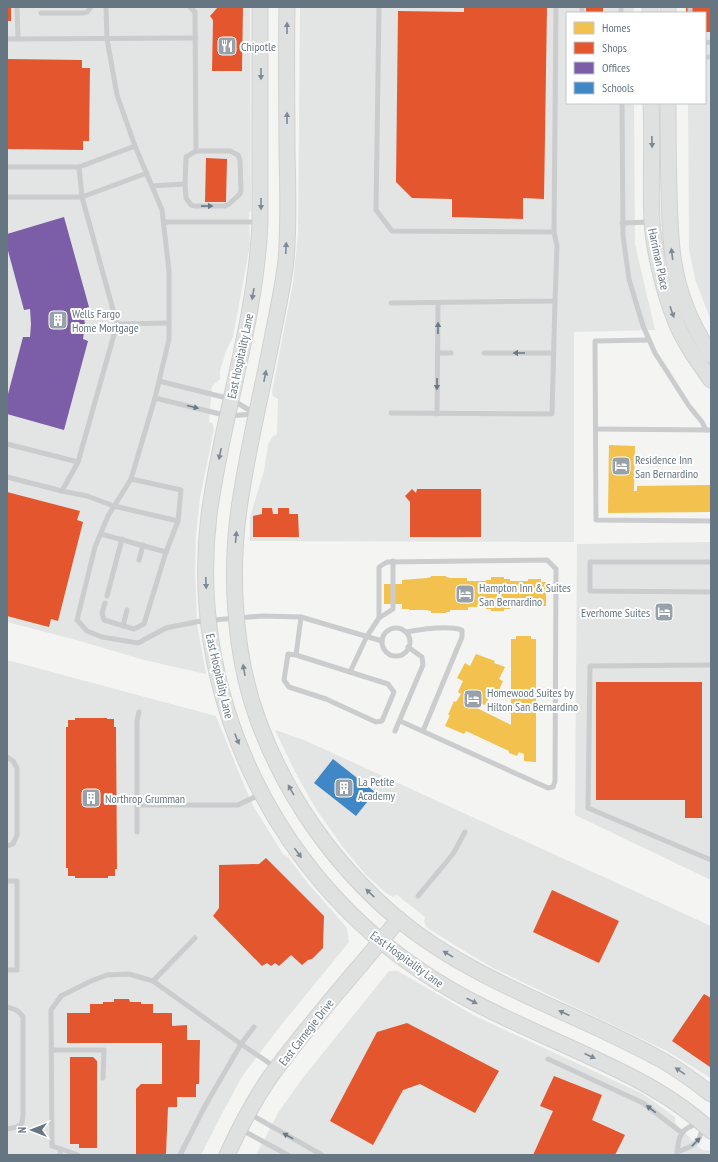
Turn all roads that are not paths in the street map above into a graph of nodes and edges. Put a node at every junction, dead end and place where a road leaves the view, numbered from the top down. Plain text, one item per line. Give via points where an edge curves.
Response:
1 (17, 7) edge
2 (91, 7) edge
3 (106, 7) edge
4 (190, 7) edge
5 (260, 7) edge
6 (286, 7) edge
7 (379, 7) edge
8 (556, 7) edge
9 (41, 13) dead end
10 (196, 38) junction
11 (7, 39) edge
12 (18, 39) junction
13 (107, 39) junction
14 (622, 104) edge
15 (651, 104) edge
16 (668, 104) edge
17 (135, 146) junction
18 (196, 151) junction
19 (7, 167) edge
20 (79, 167) junction
21 (146, 173) junction
22 (185, 184) junction
23 (152, 186) junction
24 (7, 197) edge
25 (82, 197) junction
26 (164, 222) junction
27 (260, 222) junction
28 (652, 222) junction
29 (622, 223) junction
30 (554, 232) junction
31 (555, 301) junction
32 (391, 303) dead end
33 (438, 303) junction
34 (169, 323) junction
35 (117, 324) junction
36 (649, 340) junction
37 (484, 353) dead end
38 (554, 353) junction
39 (438, 354) junction
40 (451, 354) dead end
41 (711, 355) edge
42 (711, 380) edge
43 (159, 381) junction
44 (155, 398) junction
45 (231, 400) junction
46 (391, 413) dead end
47 (257, 414) junction
48 (437, 414) junction
49 (228, 416) junction
50 (596, 429) junction
51 (708, 430) edge
52 (7, 444) edge
53 (78, 462) junction
54 (7, 477) edge
55 (131, 479) junction
56 (62, 491) junction
57 (114, 506) junction
58 (178, 521) junction
59 (711, 521) edge
60 (101, 534) junction
61 (122, 539) junction
62 (143, 545) junction
63 (166, 552) junction
64 (139, 560) dead end
65 (393, 561) junction
66 (711, 562) edge
67 (711, 592) edge
68 (107, 596) dead end
69 (105, 603) dead end
70 (127, 610) dead end
71 (301, 617) junction
72 (236, 618) junction
73 (380, 618) junction
74 (208, 620) junction
75 (123, 626) junction
76 (406, 632) junction
77 (367, 636) junction
78 (382, 641) junction
79 (408, 647) junction
80 (296, 655) junction
81 (711, 665) edge
82 (350, 672) junction
83 (139, 712) dead end
84 (400, 721) junction
85 (395, 731) dead end
86 (422, 731) junction
87 (7, 757) edge
88 (261, 794) junction
89 (137, 805) junction
90 (137, 832) dead end
91 (465, 832) dead end
92 (7, 846) edge
93 (711, 860) edge
94 (7, 881) edge
95 (418, 896) dead end
96 (399, 919) junction
97 (195, 938) dead end
98 (381, 941) junction
99 (7, 970) edge
100 (154, 981) junction
101 (7, 1007) edge
102 (254, 1027) dead end
103 (241, 1044) junction
104 (52, 1050) junction
105 (548, 1058) dead end
106 (277, 1068) junction
107 (104, 1078) dead end
108 (711, 1094) edge
109 (248, 1113) junction
110 (708, 1122) edge
111 (7, 1129) edge
112 (240, 1129) junction
113 (682, 1133) junction
114 (62, 1149) junction
115 (677, 1154) edge
116 (60, 1155) edge
117 (78, 1155) edge
118 (180, 1155) edge
119 (227, 1155) edge
120 (288, 1155) edge
121 (322, 1155) edge

1 - 12 lane
2 - 9 lane via 84,13
3 - 13 lane
4 - 10 lane via 196,12
5 -> 27 main road, East Hospitality Lane
47 -> 6 main road, East Hospitality Lane via 286,261
7 - 30 lane via 376,210 388,226 392,231
8 - 30 lane
10 - 13 lane
10 - 18 lane
11 - 12 lane
12 - 13 lane
13 - 17 lane via 117,95
14 - 29 lane
15 -> 28 main road, Harriman Place
41 -> 16 main road, Harriman Place via 692,322 682,296 672,256
17 - 20 lane
17 - 21 lane
18 - 22 lane via 186,157
22 -> 18 lane via 186,198 194,206 225,206 240,194 238,155 230,151
19 - 20 lane
20 - 25 lane
21 - 23 lane
21 - 25 lane
22 - 23 lane
23 - 26 lane
24 - 25 lane
25 - 35 lane
26 - 27 lane
26 - 34 lane via 169,271
27 -> 45 main road, East Hospitality Lane via 255,282
28 - 29 lane
28 -> 42 main road, Harriman Place via 660,270 675,321
29 - 36 lane via 623,245 630,279
30 - 31 lane
31 - 33 lane
31 - 38 lane
32 - 33 lane
39 -> 33 lane
34 - 35 lane
34 - 43 lane via 169,339
35 - 53 lane
36 - 50 lane via 596,341
36 - 51 lane via 689,406
38 -> 37 lane
38 - 48 lane via 552,414
39 - 40 lane
39 -> 48 lane
43 - 44 lane
43 - 45 lane
44 -> 49 lane
44 - 55 lane
45 - 47 lane
45 - 49 main road, East Hospitality Lane
46 - 48 lane
47 - 49 lane
72 -> 47 main road, East Hospitality Lane via 235,558 238,515
49 -> 74 main road, East Hospitality Lane via 214,483 206,547
50 - 51 lane
50 - 59 lane via 596,520
52 - 53 lane
53 - 56 lane
54 - 56 lane
55 - 57 lane
55 - 58 lane via 180,490
56 - 57 lane via 87,496
57 - 58 lane
57 - 60 lane
58 - 63 lane
60 - 61 lane
60 - 74 lane via 95,547 77,620 87,631 102,637 138,643 166,628
61 - 62 lane
61 - 68 lane
62 - 63 lane
62 - 64 lane
63 - 75 lane via 144,624 134,629
65 - 73 lane via 393,609
65 - 73 lane via 379,567
65 - 86 lane via 547,560 556,569 553,787 548,788
66 - 67 lane via 590,562 590,591
69 - 75 lane via 102,613 104,620
70 - 75 lane
71 - 72 lane
71 - 77 lane
71 - 80 lane
72 - 74 lane
96 -> 72 main road, East Hospitality Lane via 366,890 328,846 284,778 257,718 246,682
73 - 77 lane
74 -> 88 main road, East Hospitality Lane via 220,688 232,728
76 - 78 lane via 391,628 383,636
76 - 79 lane via 410,642
76 - 86 lane via 419,629 462,630 462,637
77 - 78 lane
77 - 82 lane
78 - 79 lane via 386,651 395,656 405,652
79 - 84 lane via 422,657 423,665
80 - 82 lane
80 - 82 lane via 288,654 284,680 289,687 326,699 376,722 382,721 394,692 388,684
81 - 93 lane via 590,666 588,808
83 - 89 lane
84 - 85 lane
84 - 86 lane
87 - 92 lane via 17,768 17,835 13,844
88 - 89 lane via 238,805
88 -> 98 main road, East Hospitality Lane via 289,840 319,880
89 - 90 lane
91 - 95 lane via 454,854
94 - 99 lane via 17,881 17,970
96 - 98 main road, East Carnegie Drive
108 -> 96 main road, East Hospitality Lane via 656,1057 462,963 437,948
97 - 100 lane
98 - 106 main road, East Carnegie Drive via 301,1035
98 -> 110 main road, East Hospitality Lane via 421,971 471,1001 641,1081
100 - 103 lane
100 - 104 lane via 129,974 107,975 61,996 51,1010
101 - 111 lane via 15,1009 23,1016 23,1115 22,1123
102 - 103 lane
103 - 106 lane
103 - 118 lane
104 - 107 lane via 104,1050
104 - 114 lane via 52,1146
113 -> 105 lane via 643,1103
106 - 109 main road, East Carnegie Drive
109 - 112 main road, East Carnegie Drive
121 -> 109 lane
110 - 113 lane via 690,1126
115 -> 110 lane via 691,1147 701,1136
112 - 119 main road, East Carnegie Drive
112 - 120 lane
113 - 115 lane
114 - 116 lane
114 - 117 lane

